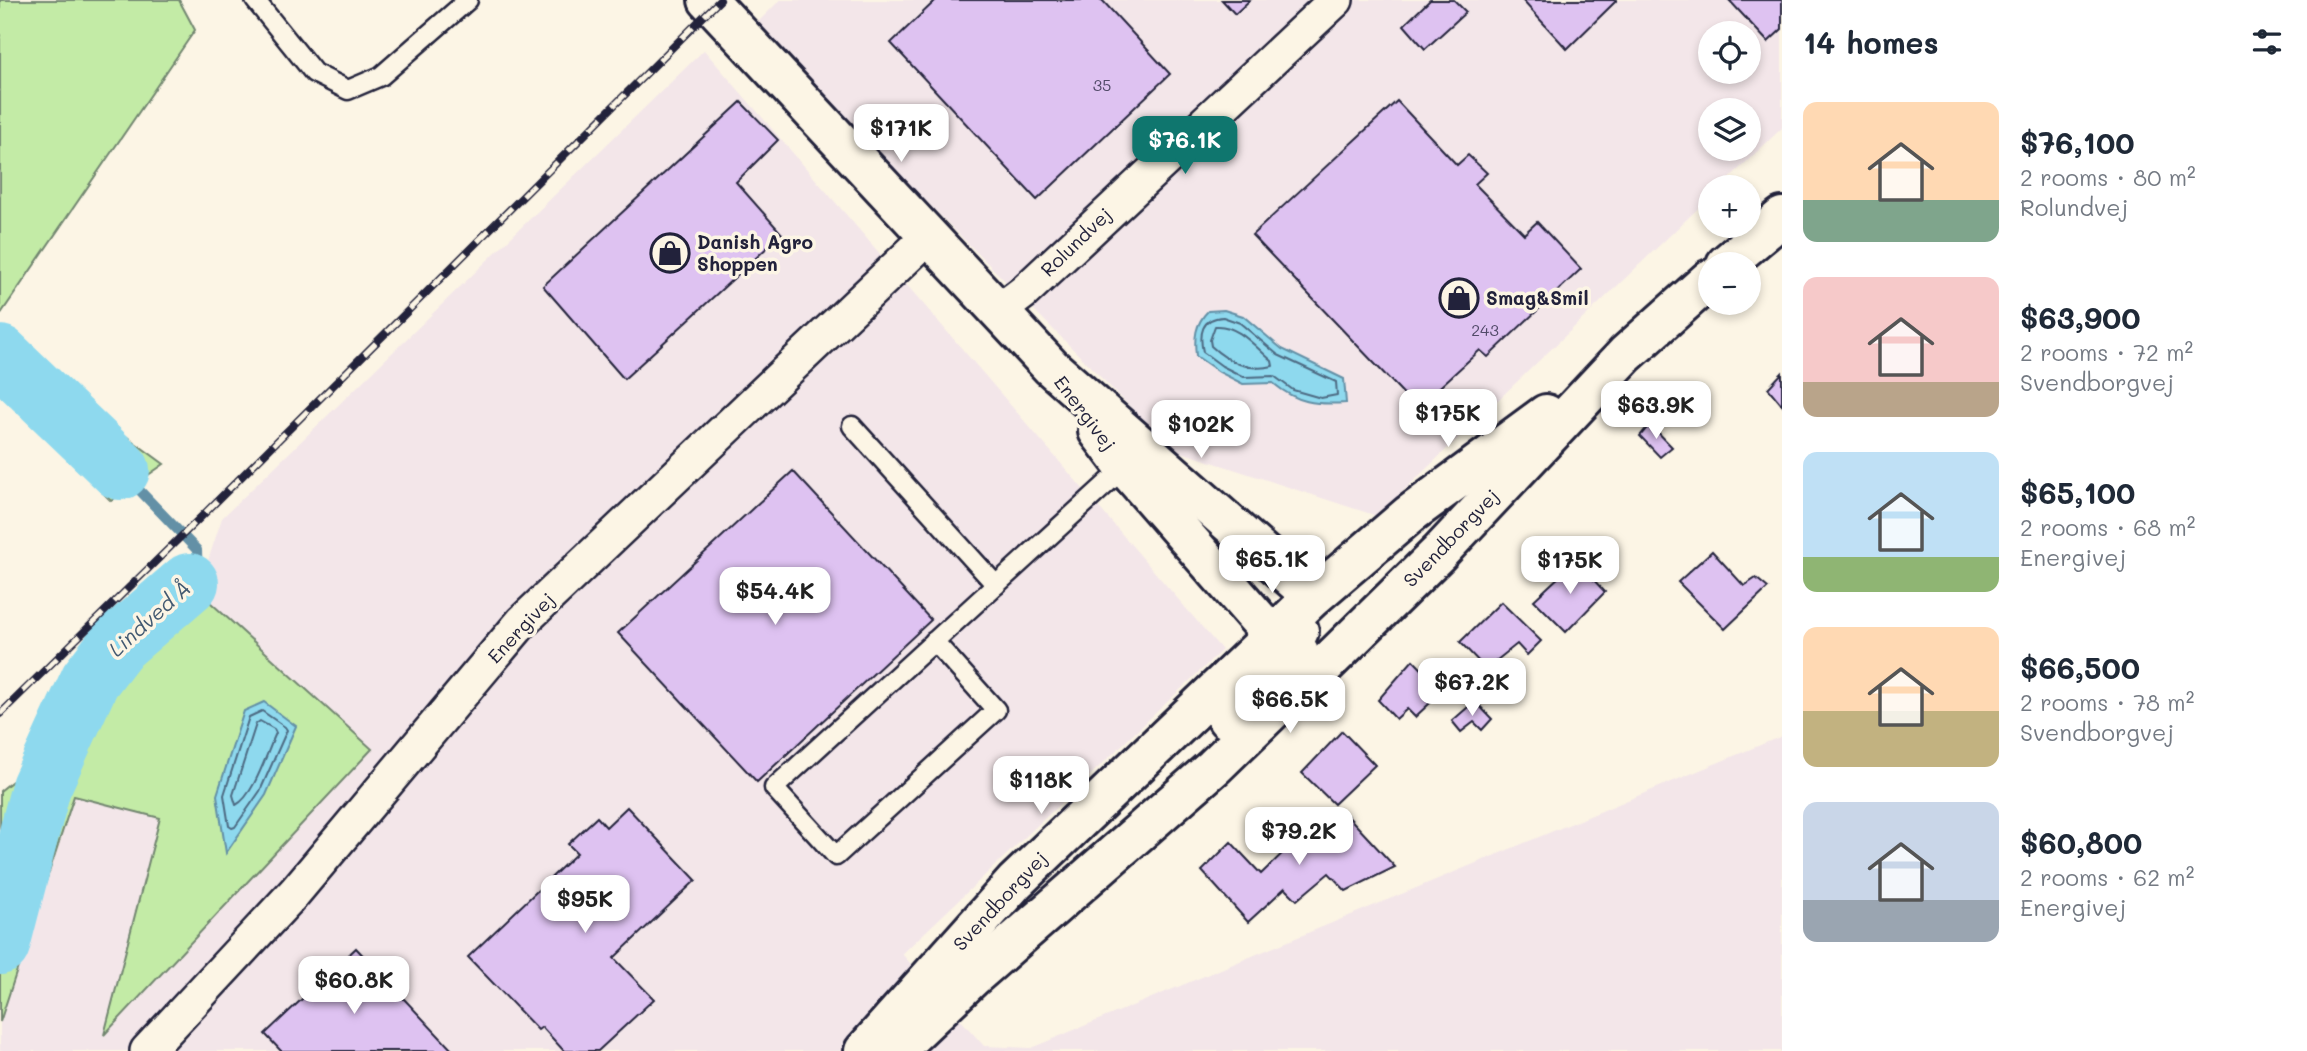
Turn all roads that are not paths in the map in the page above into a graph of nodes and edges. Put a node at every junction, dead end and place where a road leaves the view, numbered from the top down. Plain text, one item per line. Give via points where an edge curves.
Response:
1 (255, 0) edge
2 (468, 0) edge
3 (708, 0) edge
4 (1336, 0) edge
5 (1775, 219) edge
6 (928, 237) junction
7 (1739, 252) edge
8 (1698, 290) edge
9 (999, 311) junction
10 (1626, 354) junction
11 (852, 426) dead end
12 (1135, 458) junction
13 (996, 585) junction
14 (1313, 597) junction
15 (934, 641) junction
16 (1297, 649) junction
17 (147, 1051) edge
18 (863, 1051) edge
19 (895, 1051) edge

1 - 2 lane via 314,73 348,90 381,76
3 - 6 main road, Energivej
4 - 9 street, Rolundvej
5 - 7 main road
6 - 9 main road, Energivej
6 - 17 street, Energivej via 522,622 304,881
8 - 10 main road, Svendborgvej
9 - 12 main road, Energivej
10 - 14 main road, Svendborgvej via 1409,514
10 - 16 main road, Svendborgvej via 1438,553
11 - 13 lane
12 - 13 lane
12 - 14 main road, Energivej
12 - 16 main road, Energivej
13 - 15 lane
14 - 16 main road, Svendborgvej
15 - 15 lane via 774,788 836,856 996,710
16 - 18 main road, Svendborgvej via 1015,882
16 - 19 main road, Svendborgvej via 1276,707

